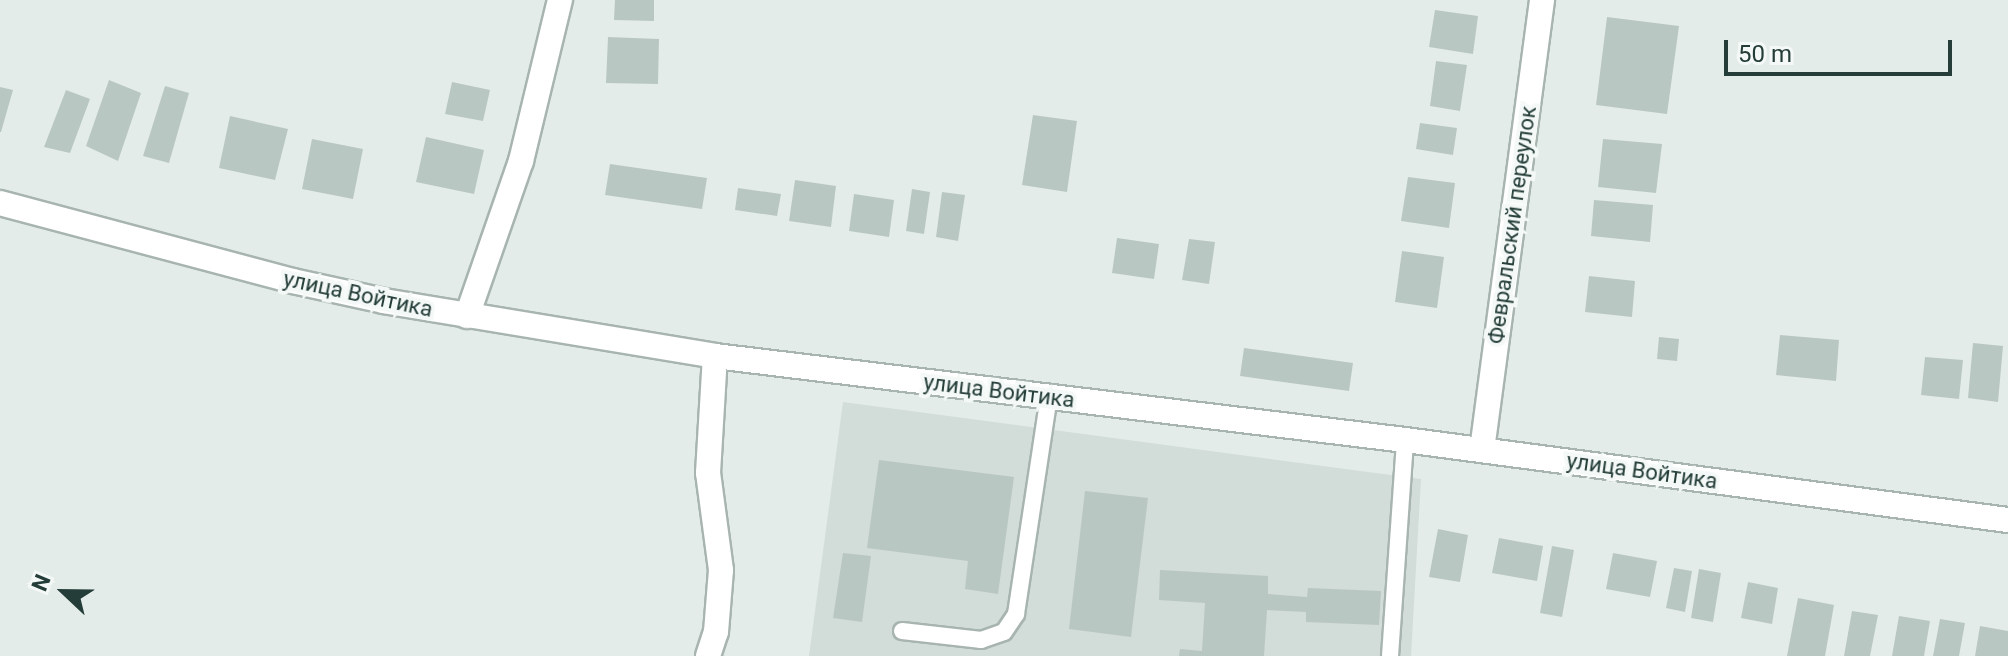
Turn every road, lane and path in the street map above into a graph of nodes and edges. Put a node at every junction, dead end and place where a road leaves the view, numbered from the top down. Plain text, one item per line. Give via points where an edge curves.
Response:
1 (560, 0) edge
2 (1542, 0) edge
3 (0, 203) edge
4 (467, 316) junction
5 (715, 356) junction
6 (1049, 397) junction
7 (1405, 440) junction
8 (1482, 450) junction
9 (2008, 520) edge
10 (902, 631) dead end
11 (708, 656) edge
12 (1390, 656) edge

1 - 4 main road via 521,161
2 - 8 main road, Февральский переулок
3 - 4 main road, улица Войтика via 293,281
4 - 5 main road, улица Войтика
5 - 6 main road, улица Войтика
5 - 11 main road via 708,473 721,570 716,632
6 - 7 main road, улица Войтика
6 - 10 lane via 1016,614 1004,632 981,640
7 - 8 main road, улица Войтика
7 - 12 lane
8 - 9 main road, улица Войтика

